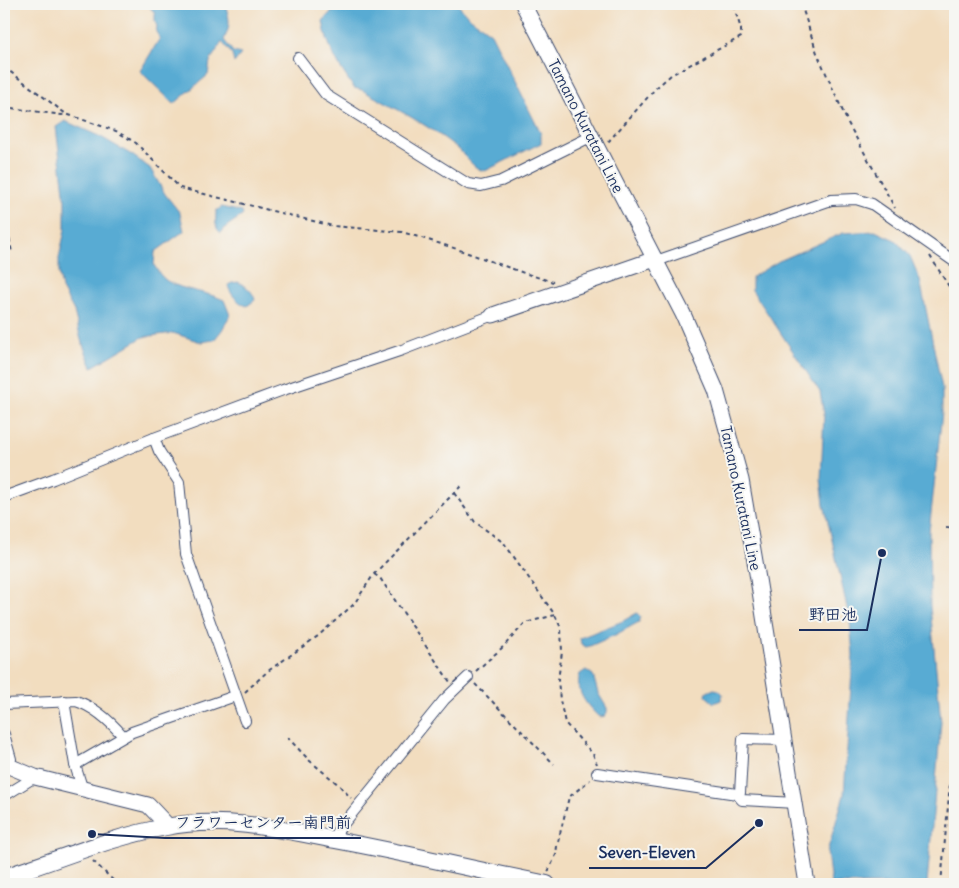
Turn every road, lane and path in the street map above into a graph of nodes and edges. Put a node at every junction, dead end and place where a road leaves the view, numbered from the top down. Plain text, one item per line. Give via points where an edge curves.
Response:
1 (523, 4) edge
2 (733, 4) edge
3 (802, 4) edge
4 (298, 58) dead end
5 (4, 67) edge
6 (4, 107) edge
7 (66, 114) junction
8 (592, 136) junction
9 (600, 151) junction
10 (4, 207) edge
11 (897, 220) junction
12 (925, 241) junction
13 (12, 253) dead end
14 (655, 259) junction
15 (955, 262) edge
16 (563, 291) junction
17 (955, 296) edge
18 (493, 315) joint
19 (154, 438) junction
20 (461, 486) dead end
21 (454, 493) junction
22 (4, 497) edge
23 (946, 527) dead end
24 (955, 528) edge
25 (374, 574) junction
26 (554, 614) junction
27 (468, 677) junction
28 (455, 688) junction
29 (235, 696) junction
30 (64, 702) junction
31 (4, 704) edge
32 (245, 721) dead end
33 (955, 728) edge
34 (4, 734) edge
35 (123, 736) junction
36 (287, 737) dead end
37 (784, 740) junction
38 (554, 764) dead end
39 (7, 765) edge
40 (75, 765) junction
41 (598, 773) junction
42 (35, 778) junction
43 (81, 789) junction
44 (738, 795) junction
45 (4, 796) edge
46 (795, 803) junction
47 (358, 805) junction
48 (168, 826) junction
49 (336, 840) junction
50 (82, 850) junction
51 (4, 877) edge
52 (117, 884) edge
53 (546, 884) edge
54 (807, 884) edge
55 (941, 884) edge

1 - 8 main road, Tamano Kuratani Line
2 - 9 path via 741,29 740,37 671,75
3 - 11 path via 817,53 848,123 897,211
4 - 8 street via 326,96 468,184 481,186 501,180
5 - 7 path
6 - 7 path
7 - 16 path via 116,131 136,143 180,188 332,226 402,232 558,283
8 - 9 main road, Tamano Kuratani Line
9 - 14 main road, Tamano Kuratani Line
10 - 13 path
11 - 12 street
11 - 14 street via 872,204 856,199 832,200
12 - 15 street
12 - 17 path via 924,248
14 - 16 main road
14 - 37 main road, Tamano Kuratani Line via 704,359 726,423 741,480
16 - 18 main road
18 - 19 street
19 - 22 street
19 - 29 street via 179,482 186,554
20 - 21 path
21 - 25 path
21 - 26 path via 475,522 504,543
23 - 24 path
25 - 28 path via 380,578
25 - 29 path via 354,604 318,636 268,671 242,696
26 - 27 path via 525,623
26 - 41 path via 561,628 558,680 565,723 593,754
27 - 28 street
27 - 38 path
28 - 47 street
29 - 32 street
29 - 35 street
30 - 31 street
30 - 35 street via 84,704 102,715
30 - 40 street
33 - 55 path
34 - 39 street via 11,760
35 - 40 street
36 - 47 path
37 - 44 street via 743,740
37 - 46 main road, Tamano Kuratani Line
39 - 42 main road
40 - 43 street
41 - 44 street
41 - 53 path via 569,797
42 - 43 main road
42 - 45 street
43 - 48 main road via 148,804
44 - 46 street via 742,800
46 - 54 main road, Tamano Kuratani Line
47 - 49 street via 336,832
48 - 49 main road via 211,823 278,828
48 - 50 main road via 115,838
49 - 53 main road
50 - 51 main road
50 - 52 path

